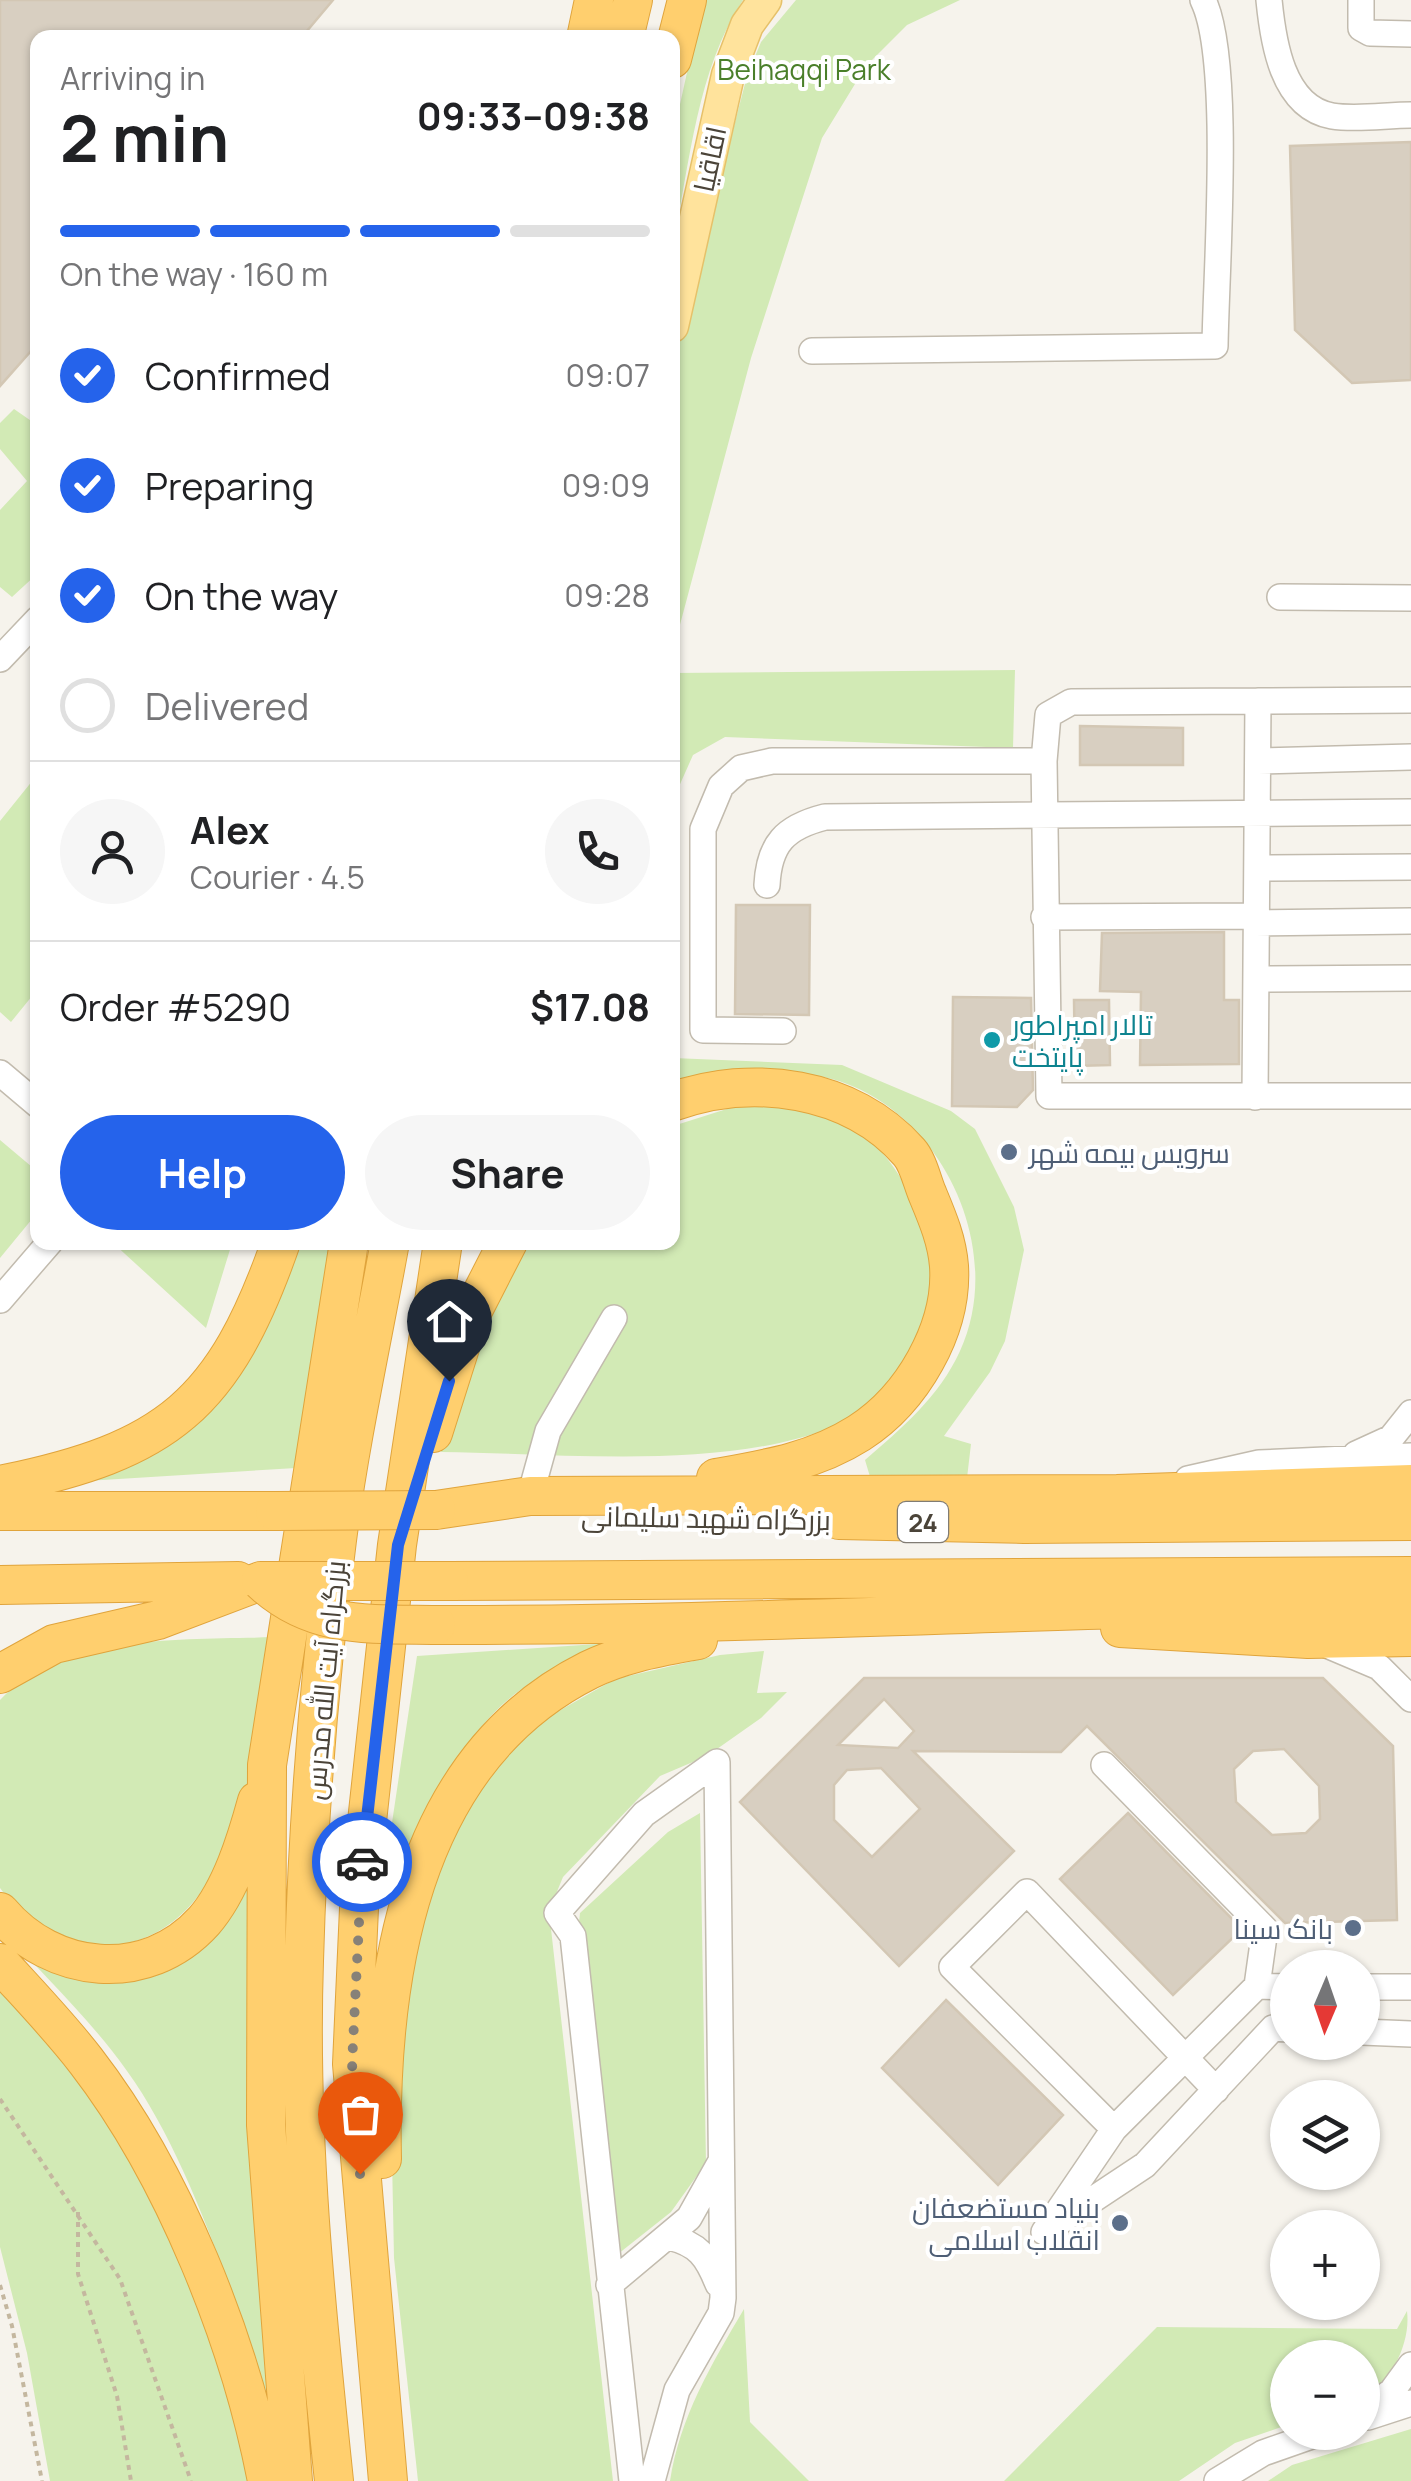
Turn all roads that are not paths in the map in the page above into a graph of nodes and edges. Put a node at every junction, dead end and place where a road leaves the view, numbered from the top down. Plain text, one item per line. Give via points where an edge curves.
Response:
1 (594, 0) edge
2 (633, 0) edge
3 (688, 0) edge
4 (765, 0) edge
5 (1203, 0) edge
6 (1269, 0) edge
7 (1361, 0) edge
8 (588, 30) edge
9 (626, 30) edge
10 (680, 30) edge
11 (1411, 34) edge
12 (1411, 115) edge
13 (680, 290) edge
14 (812, 350) dead end
15 (1280, 597) dead end
16 (1411, 598) edge
17 (30, 627) edge
18 (0, 660) edge
19 (1411, 700) edge
20 (1258, 701) junction
21 (1411, 757) edge
22 (1044, 761) junction
23 (1258, 761) junction
24 (1411, 812) edge
25 (1044, 814) junction
26 (1257, 814) junction
27 (1411, 867) edge
28 (1257, 868) junction
29 (766, 885) dead end
30 (1044, 917) junction
31 (1256, 920) junction
32 (1411, 921) edge
33 (1411, 978) edge
34 (1256, 979) junction
35 (783, 1031) dead end
36 (0, 1073) edge
37 (1254, 1096) junction
38 (1411, 1096) edge
39 (30, 1098) edge
40 (680, 1099) edge
41 (43, 1250) edge
42 (278, 1250) edge
43 (349, 1250) edge
44 (389, 1250) edge
45 (442, 1250) edge
46 (504, 1250) edge
47 (0, 1300) edge
48 (614, 1318) dead end
49 (1411, 1413) edge
50 (1411, 1456) edge
51 (1344, 1459) junction
52 (1411, 1484) edge
53 (0, 1486) edge
54 (1116, 1494) junction
55 (530, 1496) junction
56 (620, 1496) junction
57 (436, 1510) junction
58 (0, 1511) edge
59 (1411, 1521) edge
60 (398, 1545) junction
61 (1411, 1576) edge
62 (260, 1581) junction
63 (0, 1585) edge
64 (1411, 1604) edge
65 (1039, 1614) junction
66 (799, 1620) junction
67 (1411, 1638) edge
68 (1308, 1639) junction
69 (0, 1674) edge
70 (1411, 1699) edge
71 (268, 1765) junction
72 (1104, 1765) dead end
73 (0, 1912) edge
74 (0, 1963) edge
75 (1257, 1986) junction
76 (1270, 1986) edge
77 (1380, 1987) edge
78 (1411, 1987) edge
79 (1270, 2031) edge
80 (1380, 2033) edge
81 (1411, 2034) edge
82 (1186, 2057) junction
83 (1216, 2090) junction
84 (1120, 2124) junction
85 (1156, 2152) junction
86 (722, 2161) junction
87 (669, 2236) junction
88 (368, 2284) junction
89 (608, 2285) junction
90 (723, 2298) junction
91 (1411, 2365) edge
92 (1380, 2401) edge
93 (1411, 2403) edge
94 (1380, 2411) edge
95 (1270, 2450) edge
96 (268, 2481) edge
97 (293, 2481) edge
98 (334, 2481) edge
99 (388, 2481) edge
100 (632, 2481) edge
101 (652, 2481) edge
102 (1218, 2481) edge

1 - 8 highway
2 - 9 highway
3 - 10 highway
4 - 13 main road, اقاقیا via 747,25 728,75
5 - 14 lane via 1213,20 1218,115 1214,346
6 - 12 lane via 1286,78 1304,102 1330,116
7 - 11 lane via 1361,28
15 - 16 lane
17 - 18 lane
19 - 20 lane
20 - 22 lane via 1072,702 1048,715
20 - 23 lane
21 - 23 lane
22 - 25 lane
22 - 35 lane via 772,761 741,768 721,786 703,830 703,1030
23 - 26 lane
24 - 26 lane
25 - 26 lane
25 - 29 lane via 825,817 786,832 768,859
25 - 30 lane
26 - 28 lane
27 - 28 lane
28 - 31 lane
30 - 31 lane
30 - 37 lane via 1048,1096
31 - 32 lane
31 - 34 lane
33 - 34 lane
34 - 37 lane
36 - 39 lane
37 - 38 lane
40 - 56 highway via 769,1085 847,1104 911,1153 942,1230 949,1268 942,1315 930,1352 890,1408 862,1431 796,1463
41 - 47 lane
42 - 53 highway via 228,1363 181,1417 124,1450
43 - 71 highway
44 - 98 highway, بزرگراه آیت الله مدرس via 338,1537 315,1749 304,1964 311,2229
45 - 60 highway, بزرگراه آیت الله مدرس
46 - 60 highway via 470,1316
48 - 55 lane via 548,1430
49 - 51 lane via 1391,1438
50 - 51 lane
51 - 54 lane via 1259,1463
52 - 54 highway
54 - 56 highway
55 - 56 highway
55 - 57 highway
57 - 58 highway, بزرگراه شهید سلیمانی / 24, bridge
57 - 59 highway, بزرگراه شهید سلیمانی / 24 via 1024,1524
60 - 88 highway, بزرگراه آیت الله مدرس via 360,1886 352,2044
61 - 62 highway, 24, bridge
62 - 63 highway, 24
62 - 66 highway, bridge via 316,1618 436,1625
62 - 69 highway via 158,1620 54,1644
64 - 65 highway via 1182,1605
65 - 66 highway
65 - 68 highway via 1134,1630
66 - 88 highway via 637,1652 590,1670 522,1714 444,1814 401,1927 390,1990 380,2079 383,2199
67 - 68 highway
68 - 70 lane via 1380,1668
71 - 73 highway via 224,1889 206,1919 158,1954 131,1962 66,1958 35,1947
71 - 97 highway via 266,2125
72 - 75 lane via 1265,1929
74 - 96 highway via 88,2063 184,2229 233,2347
75 - 76 lane
75 - 82 lane
77 - 78 lane
79 - 83 lane
80 - 81 lane
82 - 83 lane
82 - 84 lane
82 - 84 lane via 1027,1892 952,1967
83 - 85 lane
84 - 85 lane
84 - 85 lane via 1044,2232
86 - 87 lane via 689,2218
86 - 89 lane via 716,1762 644,1814 557,1913 572,1936
86 - 90 lane
87 - 89 lane
87 - 90 lane via 701,2250
88 - 99 highway, بزرگراه آیت الله مدرس
89 - 100 lane
90 - 101 lane via 677,2390
91 - 92 lane
93 - 94 lane
95 - 102 lane

